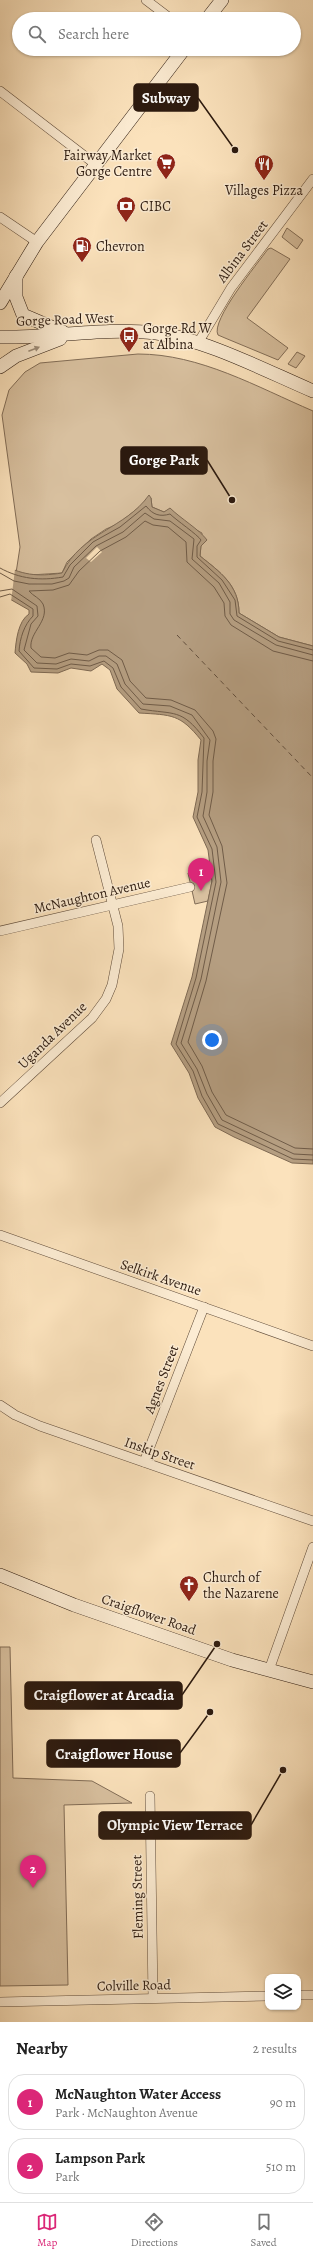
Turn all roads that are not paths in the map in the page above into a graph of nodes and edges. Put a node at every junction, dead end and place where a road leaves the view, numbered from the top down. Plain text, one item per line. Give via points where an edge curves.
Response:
1 (146, 0) edge
2 (222, 0) edge
3 (162, 12) edge
4 (213, 12) edge
5 (179, 56) edge
6 (0, 91) edge
7 (95, 164) junction
8 (313, 178) edge
9 (0, 217) edge
10 (36, 242) junction
11 (16, 276) junction
12 (0, 303) edge
13 (71, 334) junction
14 (0, 337) edge
15 (198, 343) junction
16 (0, 367) edge
17 (313, 391) edge
18 (96, 840) dead end
19 (190, 887) dead end
20 (112, 905) junction
21 (0, 931) edge
22 (0, 1103) edge
23 (0, 1235) edge
24 (204, 1307) junction
25 (313, 1346) edge
26 (0, 1405) edge
27 (144, 1462) junction
28 (313, 1521) edge
29 (313, 1547) edge
30 (0, 1575) edge
31 (269, 1670) junction
32 (313, 1682) edge
33 (150, 1796) dead end
34 (301, 1995) edge
35 (313, 1995) edge
36 (265, 1996) edge
37 (154, 1998) junction
38 (0, 2002) edge

1 - 3 street
2 - 4 main road
5 - 7 main road
6 - 7 street
7 - 10 main road
8 - 15 street, Albina Street via 231,288
9 - 10 street
10 - 11 main road
11 - 12 main road
11 - 13 main road via 16,297 23,315 32,321
13 - 14 main road, Gorge Road West
13 - 15 main road, Gorge Road West via 156,333
16 -> 13 main road via 16,356
15 - 17 main road, Gorge Road West
18 - 20 street, Uganda Avenue
19 - 20 street, McNaughton Avenue
20 - 21 street, McNaughton Avenue
20 - 22 street, Uganda Avenue via 118,926 119,949 116,971 106,999 77,1033
23 - 24 street, Selkirk Avenue
24 - 25 street, Selkirk Avenue
24 - 27 street, Agnes Street
26 - 27 street, Inskip Street via 40,1426
27 - 28 street, Inskip Street
29 - 31 street
30 - 31 main road, Craigflower Road via 81,1607
31 - 32 main road, Craigflower Road
33 - 37 street, Fleming Street
34 - 35 street
36 - 37 street, Colville Road
37 - 38 street, Colville Road

